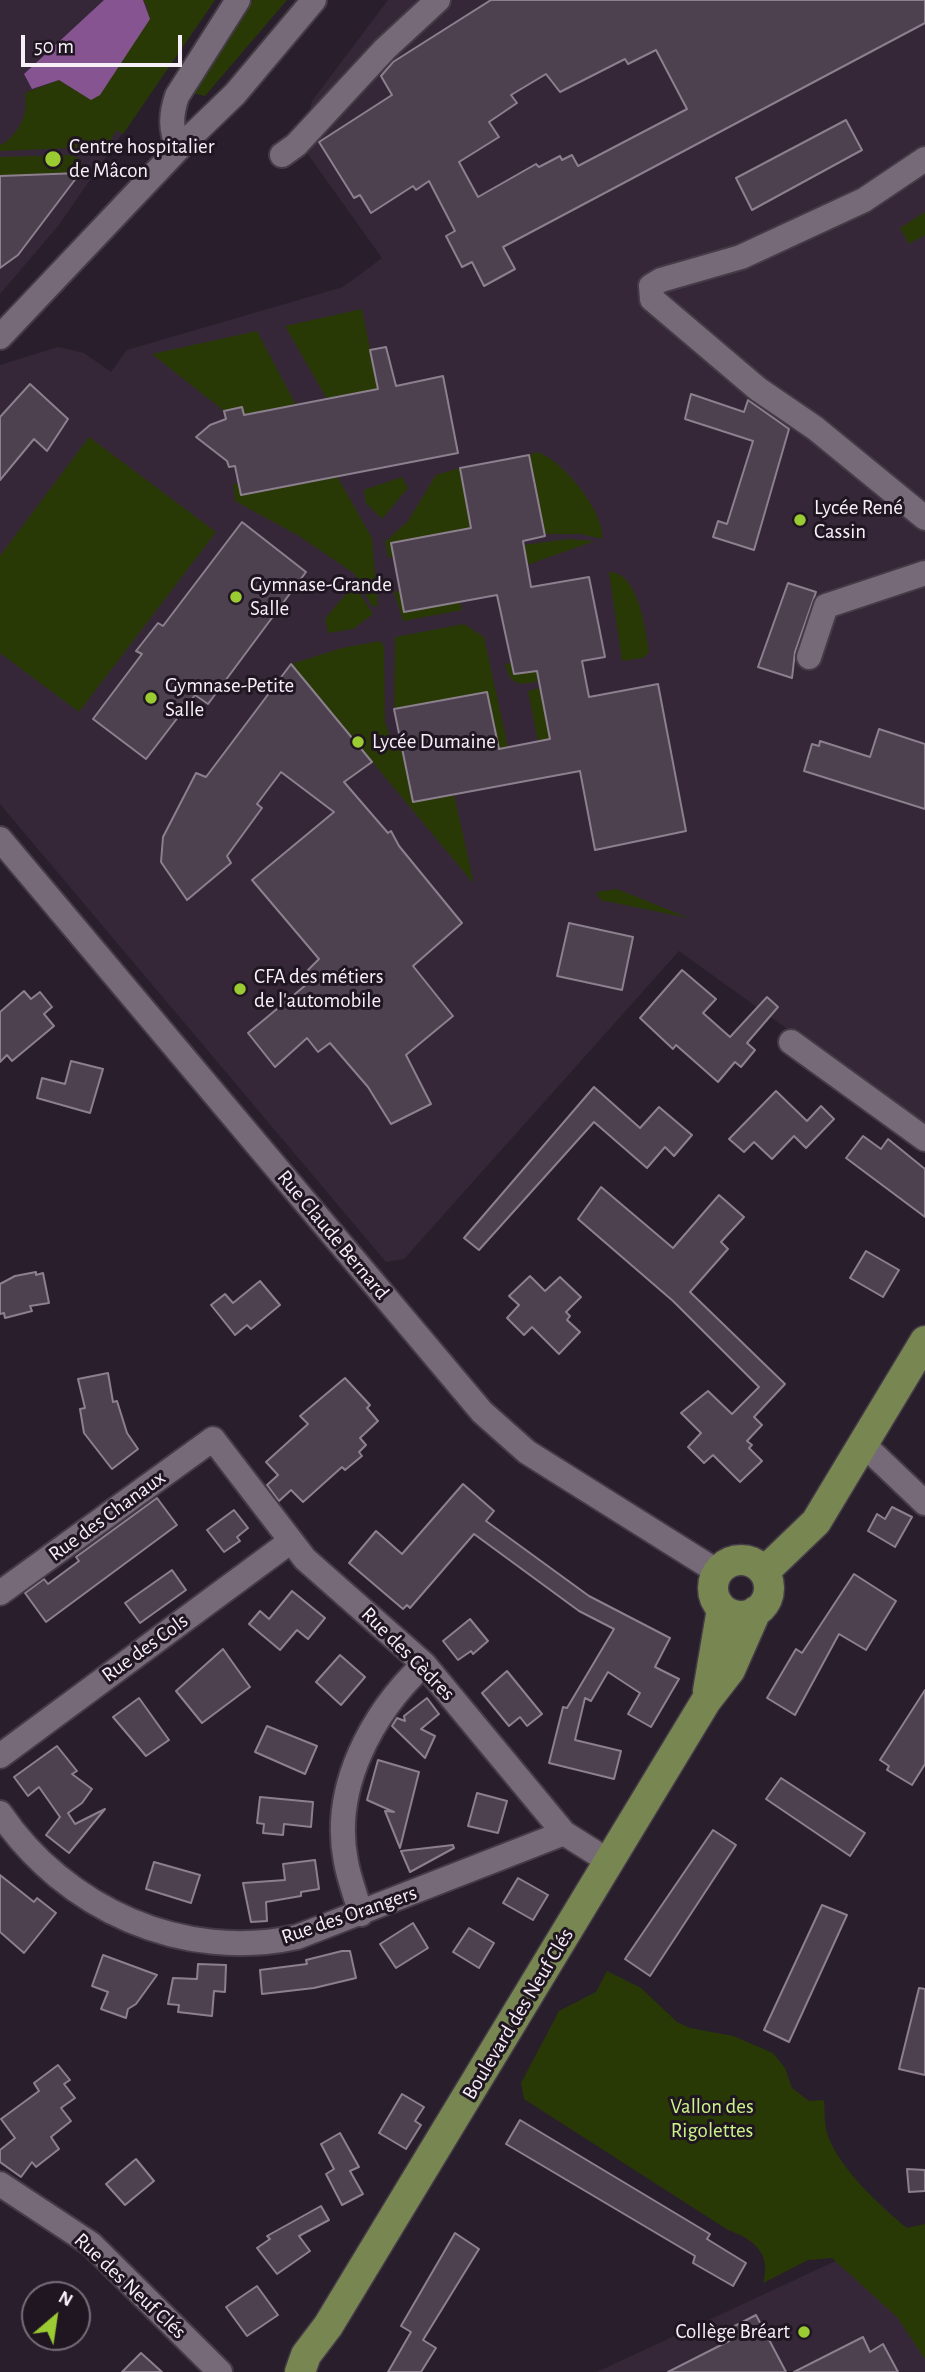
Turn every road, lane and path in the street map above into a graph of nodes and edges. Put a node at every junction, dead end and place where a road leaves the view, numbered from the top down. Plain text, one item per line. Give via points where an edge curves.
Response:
1 (238, 0) edge
2 (314, 0) edge
3 (438, 0) edge
4 (178, 149) junction
5 (282, 155) dead end
6 (925, 159) edge
7 (0, 337) edge
8 (925, 518) edge
9 (925, 573) edge
10 (809, 657) dead end
11 (0, 839) edge
12 (790, 1042) dead end
13 (925, 1139) edge
14 (925, 1340) edge
15 (212, 1439) joint
16 (863, 1444) junction
17 (925, 1503) edge
18 (291, 1541) junction
19 (764, 1572) junction
20 (718, 1573) junction
21 (0, 1593) edge
22 (722, 1608) junction
23 (756, 1611) junction
24 (424, 1664) junction
25 (706, 1701) junction
26 (0, 1756) edge
27 (0, 1813) edge
28 (564, 1833) junction
29 (610, 1862) junction
30 (361, 1914) junction
31 (1, 2186) edge
32 (328, 2326) junction
33 (220, 2372) edge
34 (300, 2372) edge
35 (318, 2372) edge

1 - 4 street via 177,96 171,113
2 - 4 street via 235,94
3 - 5 street
4 - 7 street
6 - 8 street via 853,205 741,257 651,286 652,299 758,389 816,428
9 - 10 street via 826,606
11 - 20 street, Rue Claude Bernard via 482,1412 527,1452
12 - 13 street
14 - 16 main road
15 - 18 street, Rue des Cèdres
15 - 21 street, Rue des Chanaux
16 - 17 street
16 - 19 main road via 816,1522
18 - 24 street, Rue des Cèdres via 305,1559
18 - 26 street, Rue des Cols
19 - 20 main road via 740,1560
19 - 23 main road via 767,1597
20 - 22 main road via 713,1587
22 - 23 main road via 739,1616
22 - 25 main road, Boulevard des Neuf Clés
23 - 25 main road, Boulevard des Neuf Clés via 730,1670
24 - 28 street, Rue des Cèdres
24 - 30 street via 382,1710 351,1776 345,1860
25 - 29 main road, Boulevard des Neuf Clés
27 - 30 street, Rue des Orangers via 17,1839 61,1881 109,1913 152,1929 215,1943 272,1942
28 - 29 street, Rue des Cèdres
28 - 30 street, Rue des Orangers
29 - 32 main road, Boulevard des Neuf Clés
31 - 33 street, Rue des Neuf Clés via 91,2244
32 - 34 main road, Boulevard des Neuf Clés
32 - 35 main road, Boulevard des Neuf Clés

